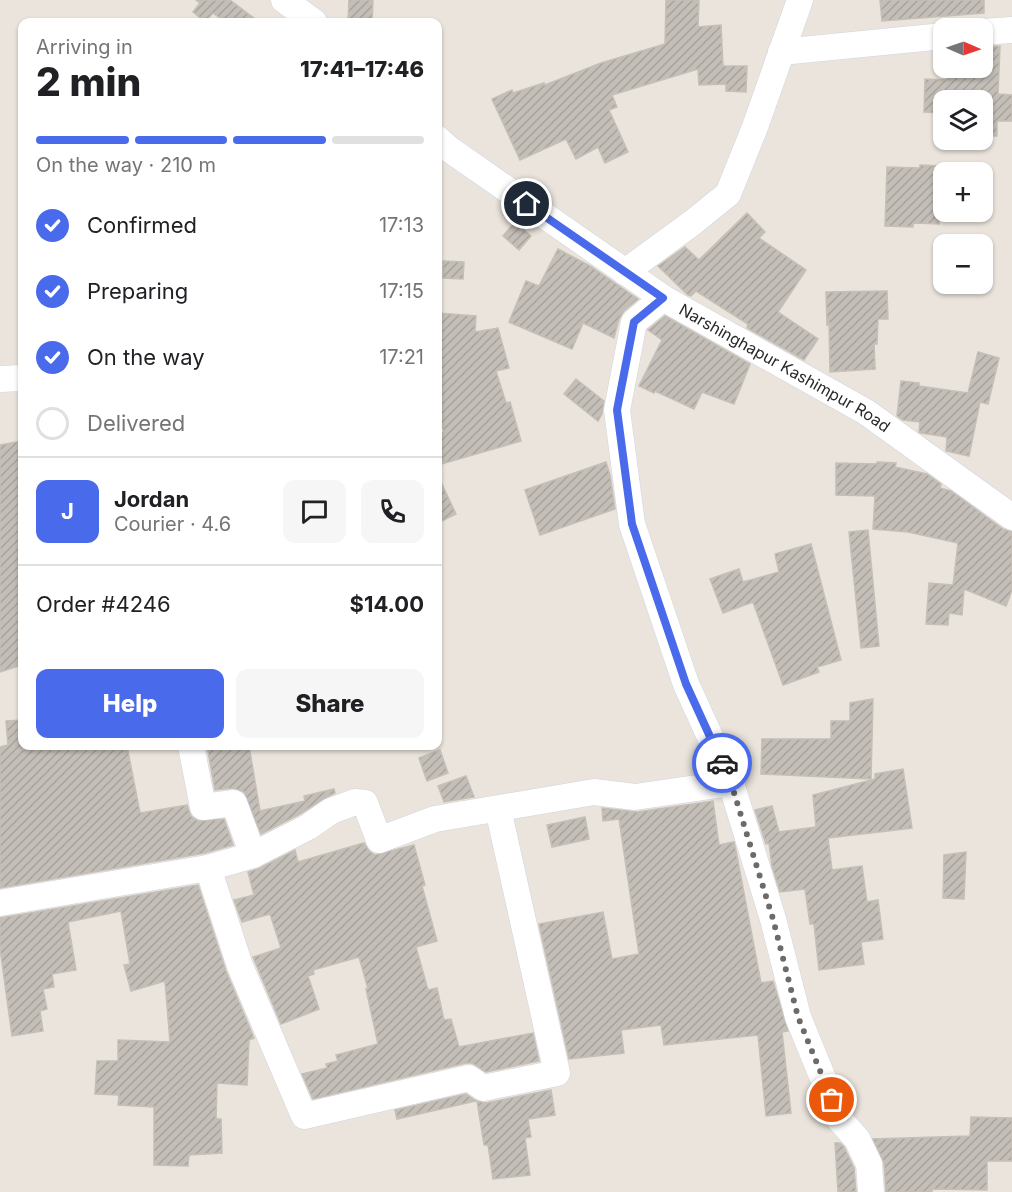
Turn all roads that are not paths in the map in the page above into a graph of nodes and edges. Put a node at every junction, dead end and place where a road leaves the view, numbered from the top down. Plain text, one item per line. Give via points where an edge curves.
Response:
1 (284, 0) edge
2 (800, 0) edge
3 (309, 18) edge
4 (1012, 30) edge
5 (993, 31) edge
6 (933, 37) edge
7 (781, 52) junction
8 (442, 143) edge
9 (625, 272) junction
10 (663, 298) junction
11 (18, 378) edge
12 (0, 379) edge
13 (1012, 517) edge
14 (192, 750) edge
15 (731, 783) junction
16 (498, 809) junction
17 (252, 855) junction
18 (208, 868) junction
19 (0, 903) edge
20 (871, 1192) edge

1 - 3 street
2 - 7 street
4 - 5 street
6 - 7 street
7 - 9 street via 728,194
8 - 9 street, Narshinghapur Kashimpur Road
9 - 10 street, Narshinghapur Kashimpur Road
10 - 13 street, Narshinghapur Kashimpur Road via 866,412
10 - 15 street via 634,322 617,410 632,524 686,684
11 - 12 street
14 - 17 street via 203,807 234,803
15 - 16 street via 635,797 594,792
15 - 20 street via 798,1017 840,1120 857,1139 869,1164
16 - 17 street via 435,819 379,840 365,803 356,802 331,811 308,828
16 - 18 street via 557,1074 483,1088 469,1078 304,1116 240,966
17 - 18 street
18 - 19 street

